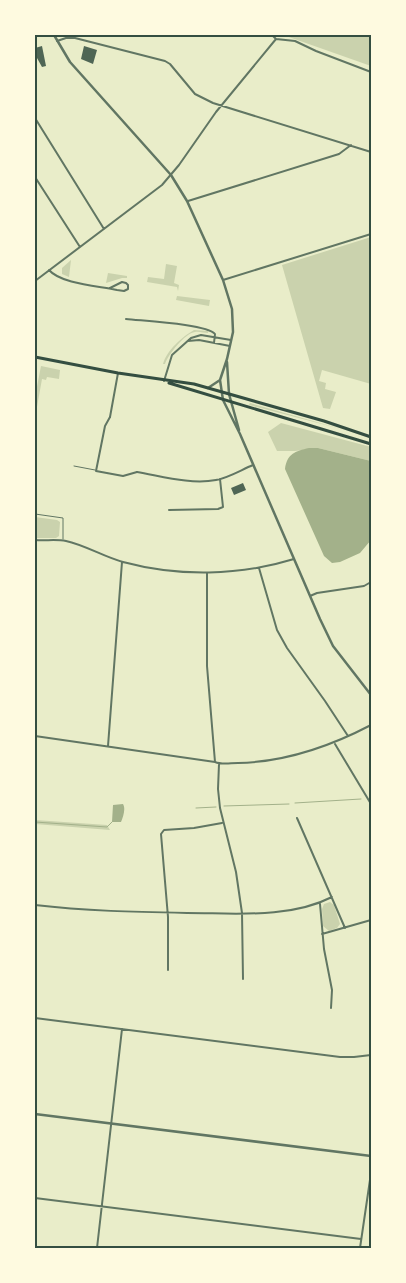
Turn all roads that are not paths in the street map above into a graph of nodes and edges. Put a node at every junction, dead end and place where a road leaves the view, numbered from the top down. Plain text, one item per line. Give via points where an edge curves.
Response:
1 (54, 35) edge
2 (272, 35) edge
3 (276, 39) junction
4 (57, 41) junction
5 (371, 72) edge
6 (221, 106) junction
7 (35, 118) edge
8 (351, 145) junction
9 (371, 152) edge
10 (170, 175) junction
11 (35, 176) edge
12 (188, 201) junction
13 (104, 229) junction
14 (371, 234) edge
15 (80, 247) junction
16 (49, 270) junction
17 (223, 280) junction
18 (35, 281) edge
19 (110, 288) junction
20 (126, 318) dead end
21 (216, 337) junction
22 (231, 340) junction
23 (187, 342) junction
24 (214, 343) junction
25 (230, 346) junction
26 (35, 357) edge
27 (227, 359) junction
28 (118, 374) junction
29 (220, 380) junction
30 (164, 381) junction
31 (208, 388) junction
32 (221, 391) junction
33 (229, 394) junction
34 (223, 400) junction
35 (232, 402) junction
36 (240, 434) junction
37 (371, 437) edge
38 (371, 444) edge
39 (253, 465) junction
40 (74, 466) dead end
41 (96, 471) junction
42 (220, 479) junction
43 (169, 510) dead end
44 (35, 514) edge
45 (35, 540) edge
46 (63, 541) junction
47 (294, 559) junction
48 (122, 562) junction
49 (259, 568) junction
50 (208, 573) junction
51 (371, 582) edge
52 (310, 596) junction
53 (371, 695) edge
54 (371, 725) edge
55 (35, 736) edge
56 (348, 736) junction
57 (335, 742) junction
58 (108, 746) junction
59 (215, 762) junction
60 (219, 764) junction
61 (371, 804) edge
62 (297, 818) dead end
63 (223, 822) junction
64 (332, 897) junction
65 (320, 903) junction
66 (35, 905) edge
67 (167, 912) junction
68 (242, 913) junction
69 (371, 920) edge
70 (345, 928) junction
71 (322, 934) junction
72 (168, 970) dead end
73 (243, 979) dead end
74 (331, 1008) dead end
75 (35, 1018) edge
76 (122, 1029) junction
77 (371, 1055) edge
78 (35, 1114) edge
79 (111, 1123) junction
80 (371, 1156) edge
81 (371, 1173) edge
82 (35, 1198) edge
83 (102, 1206) junction
84 (362, 1239) junction
85 (97, 1248) edge
86 (360, 1248) edge

1 - 4 street
2 - 3 street
3 - 5 street via 296,41
3 - 6 street
4 - 6 street via 75,38 165,61 195,94
4 - 10 street via 70,62
6 - 8 street
6 - 10 street
7 - 13 street
8 - 9 street
8 - 12 street via 340,154
10 - 12 street
10 - 13 street via 162,185
11 - 15 street
12 - 17 street
13 - 15 street
14 - 17 street
15 - 16 street
16 - 18 street
16 - 19 street via 60,278
17 - 22 street via 234,321
19 - 19 street via 122,282 128,286 124,291
20 - 21 street via 209,330
21 - 22 street
21 - 23 street via 201,335
21 - 24 street
22 - 25 street
23 - 24 street via 194,339
23 - 30 street via 171,358
24 - 25 street
25 - 27 street
26 - 28 main road
27 - 29 street
27 - 33 street
28 - 30 main road
28 - 41 street
29 - 31 street
29 - 32 street
30 - 31 main road
30 - 34 main road
31 - 32 main road
32 - 33 main road
32 - 34 street
33 - 34 street
33 - 35 street
33 - 37 main road
34 - 35 main road
34 - 36 street
35 - 36 street
35 - 38 main road
36 - 39 street
39 - 42 street
39 - 47 street
40 - 41 lane
41 - 42 street via 123,476 137,472 196,481
42 - 43 street via 222,507 218,510
44 - 46 lane via 63,518
45 - 46 street
46 - 48 street
47 - 49 street
47 - 52 street
48 - 50 street
48 - 58 street
49 - 50 street
49 - 56 street via 277,630
50 - 59 street via 207,666
51 - 52 street
52 - 53 street via 333,646
54 - 56 street
55 - 58 street
56 - 57 street
57 - 60 street via 276,760
57 - 61 street
58 - 59 street
59 - 60 street
60 - 63 street via 218,789
62 - 64 street
63 - 67 street via 164,830 161,834
63 - 68 street via 236,872
64 - 65 street
64 - 70 street
65 - 68 street via 296,909
65 - 71 street
66 - 67 street
67 - 68 street
67 - 72 street
68 - 73 street
69 - 70 street
70 - 71 street
71 - 74 street via 332,990
75 - 76 street
76 - 77 street via 340,1056
76 - 79 street
78 - 79 street
79 - 80 street
79 - 83 street
81 - 84 street
82 - 83 street
83 - 84 street
83 - 85 street
84 - 86 street

